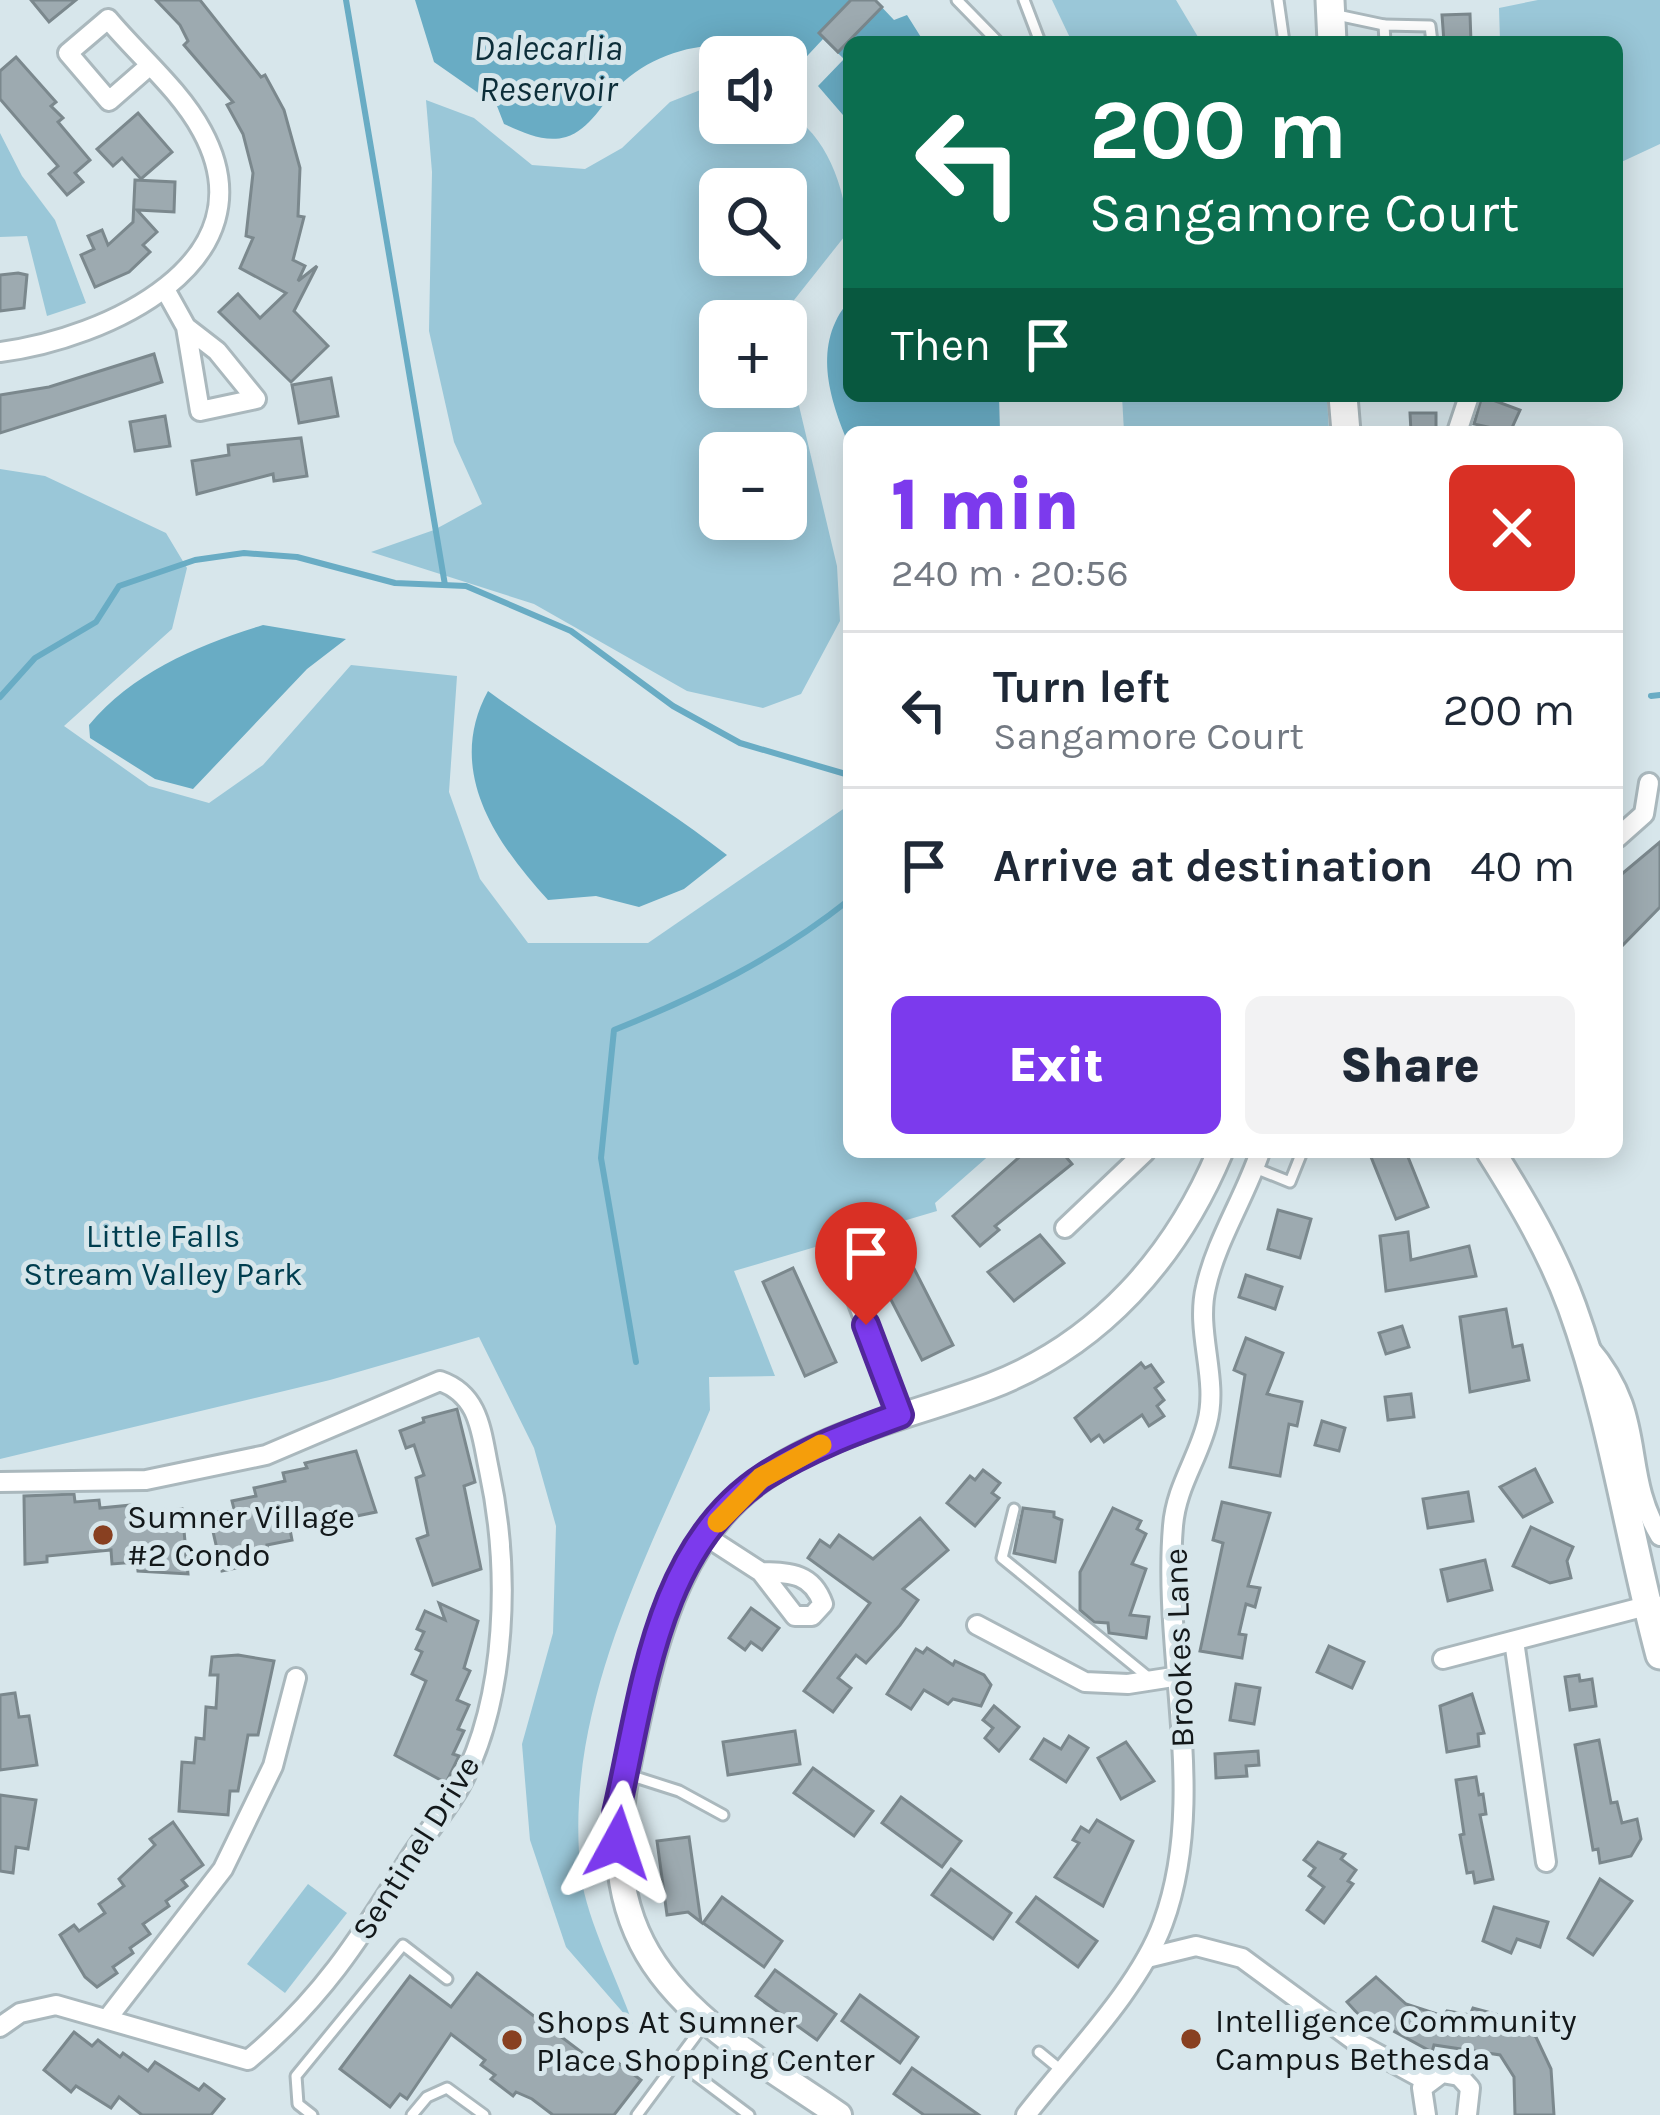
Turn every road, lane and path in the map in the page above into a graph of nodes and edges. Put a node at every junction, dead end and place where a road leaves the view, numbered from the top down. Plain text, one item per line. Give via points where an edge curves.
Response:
1 (957, 0) edge
2 (1024, 0) edge
3 (1278, 0) edge
4 (1331, 19) edge
5 (1384, 25) junction
6 (1406, 26) junction
7 (992, 36) edge
8 (1038, 36) edge
9 (1283, 36) edge
10 (1385, 36) edge
11 (1407, 36) edge
12 (1431, 36) edge
13 (148, 67) junction
14 (166, 292) junction
15 (186, 328) junction
16 (0, 352) edge
17 (1649, 783) dead end
18 (1623, 833) edge
19 (1139, 1158) edge
20 (1217, 1158) edge
21 (1299, 1158) edge
22 (1495, 1158) edge
23 (1257, 1160) edge
24 (1065, 1228) dead end
25 (837, 1246) dead end
26 (1582, 1339) junction
27 (900, 1415) junction
28 (0, 1482) edge
29 (1014, 1509) dead end
30 (1660, 1536) edge
31 (707, 1537) junction
32 (761, 1572) dead end
33 (1653, 1605) edge
34 (977, 1625) dead end
35 (1514, 1641) junction
36 (1660, 1655) edge
37 (1443, 1659) dead end
38 (1173, 1677) junction
39 (296, 1678) dead end
40 (1152, 1680) junction
41 (625, 1774) junction
42 (723, 1815) dead end
43 (1546, 1862) dead end
44 (1147, 1958) junction
45 (446, 1979) dead end
46 (107, 2019) junction
47 (707, 2020) junction
48 (0, 2026) edge
49 (1039, 2052) dead end
50 (677, 2061) junction
51 (1061, 2069) junction
52 (1427, 2080) junction
53 (298, 2104) junction
54 (289, 2115) edge
55 (312, 2115) edge
56 (412, 2115) edge
57 (484, 2115) edge
58 (637, 2115) edge
59 (748, 2115) edge
60 (839, 2115) edge
61 (1026, 2115) edge
62 (1426, 2115) edge
63 (1467, 2115) edge

1 - 7 lane
2 - 8 lane
3 - 9 lane
4 - 5 lane
5 - 6 lane
5 - 10 lane
6 - 11 lane
6 - 12 lane via 1430,26
13 - 13 street via 109,100 68,53 108,19
13 - 14 street via 190,112 217,171 207,240
14 - 15 street
14 - 16 street via 93,327
15 - 15 street via 229,363 256,399 200,411
17 - 18 street via 1644,814
19 - 24 street
20 - 27 street via 1174,1241 1100,1322 994,1385
21 - 23 lane via 1290,1182
22 - 26 main road via 1526,1208
23 - 38 street, Brookes Lane via 1206,1287 1208,1421 1176,1504
25 - 27 street
26 - 30 street via 1617,1379 1644,1503
26 - 33 main road
27 - 31 street via 761,1478
28 - 46 street, Sentinel Drive via 146,1480 266,1455 440,1381 463,1389 476,1412 497,1507 500,1618 484,1731 438,1823 331,1980 248,2060
29 - 40 lane via 1002,1558
31 - 32 street
31 - 41 street via 661,1616
33 - 35 street
33 - 36 main road
34 - 40 street via 1085,1682
35 - 37 street
35 - 43 street
38 - 40 street
38 - 44 street, Brookes Lane via 1183,1840
39 - 46 street via 273,1766 224,1869
41 - 42 lane
41 - 47 street via 616,1813 619,1874 642,1942
44 - 51 street, Brookes Lane
44 - 52 street via 1196,1946 1242,1958 1359,2044
45 - 53 lane via 403,1945 296,2076
46 - 48 street, Sentinel Drive via 56,2005
47 - 50 lane
47 - 60 street
49 - 51 lane
50 - 58 lane
50 - 59 lane
51 - 61 street, Brookes Lane
52 - 62 street via 1420,2097
52 - 63 street via 1442,2073 1466,2081 1473,2096
53 - 54 lane
53 - 55 lane
56 - 57 lane via 447,2088

